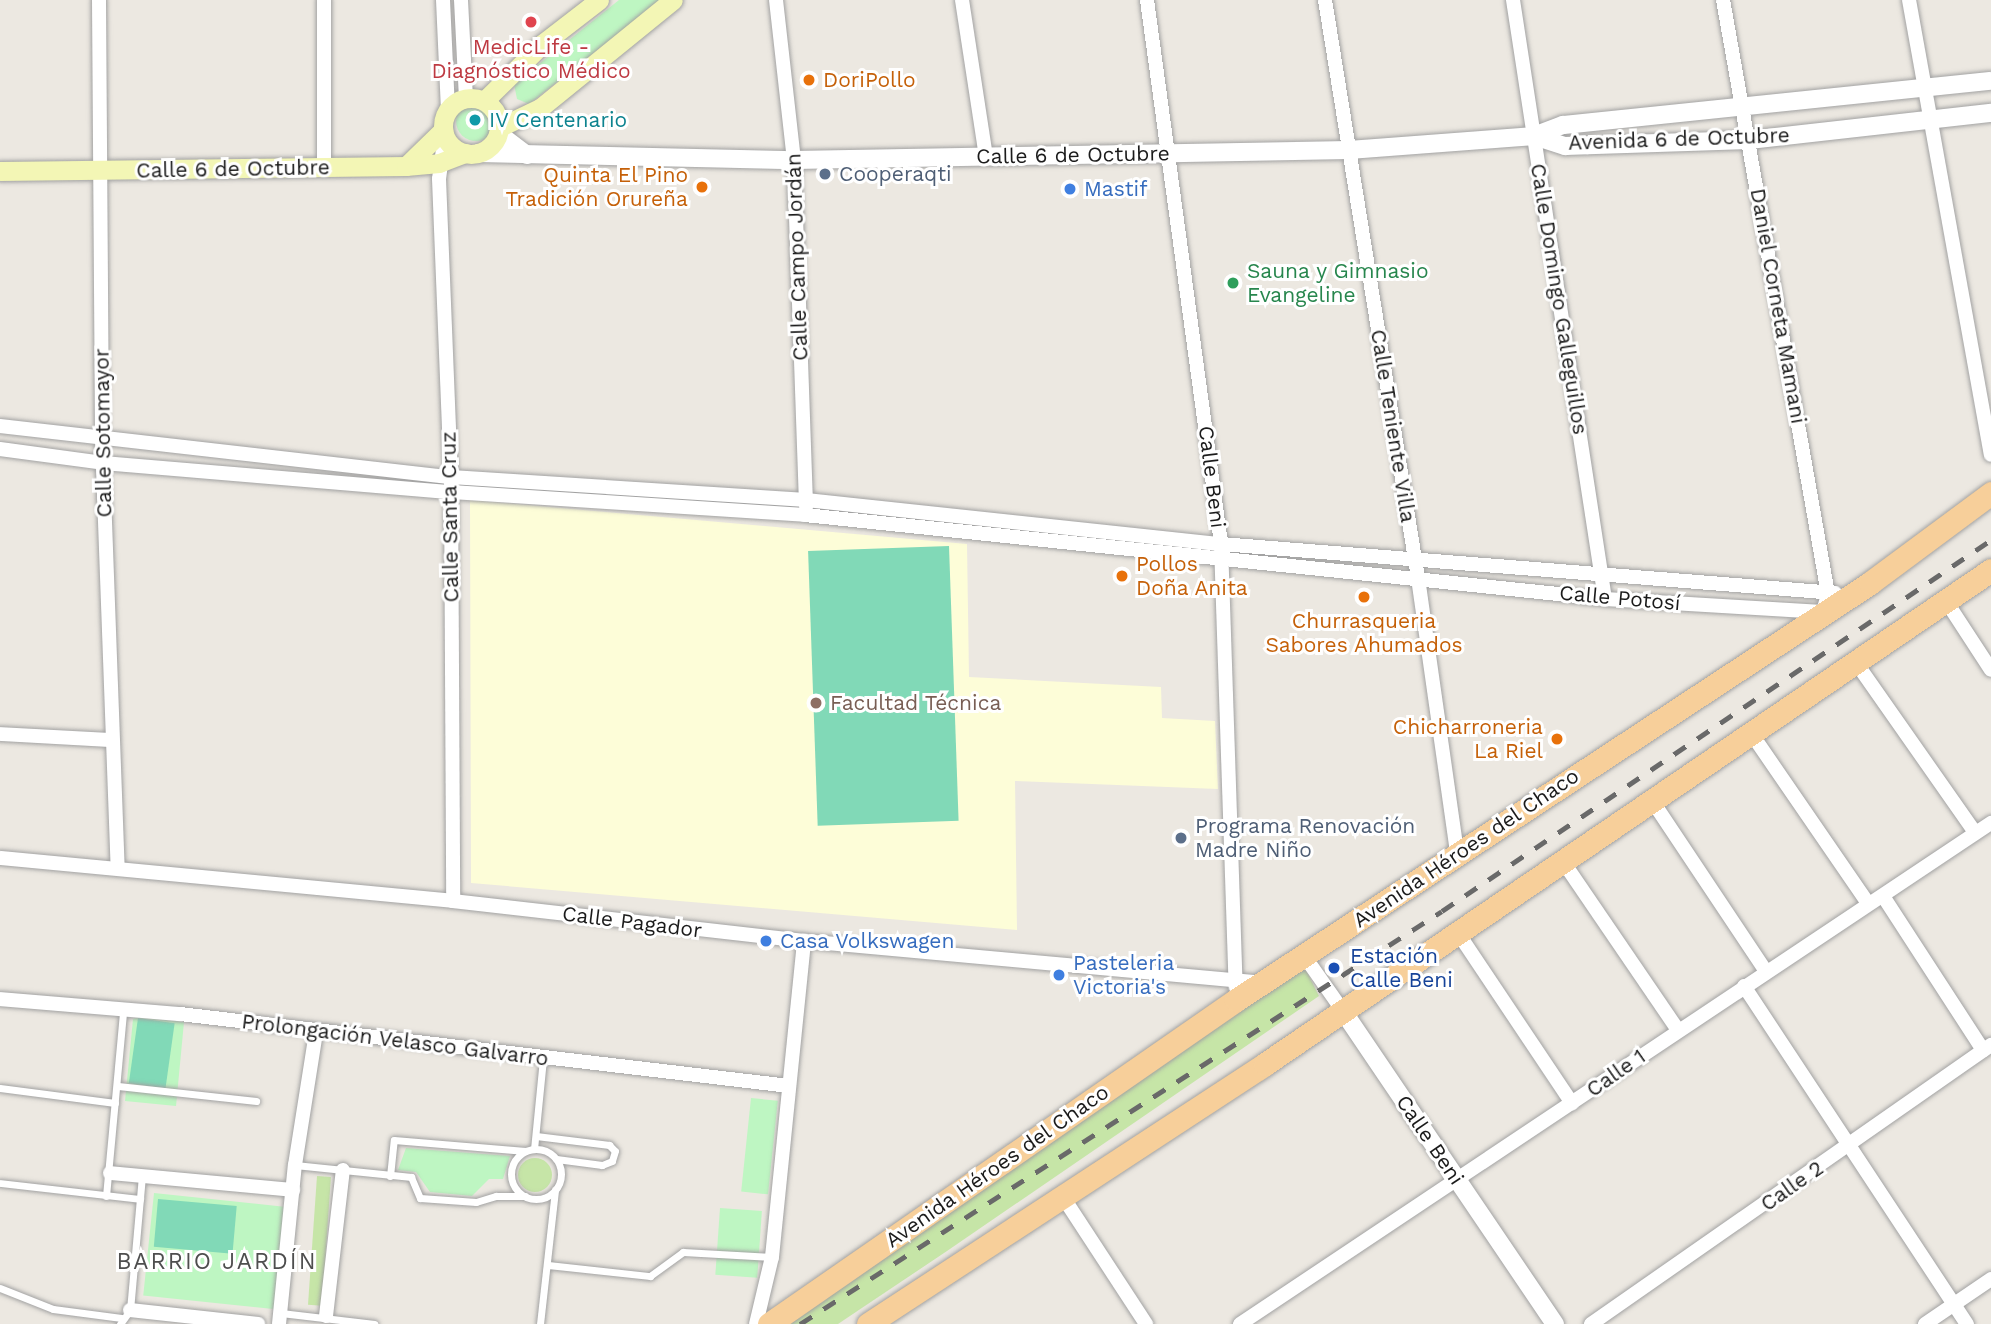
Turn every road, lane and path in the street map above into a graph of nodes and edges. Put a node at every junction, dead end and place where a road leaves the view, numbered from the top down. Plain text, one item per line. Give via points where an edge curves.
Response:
1 (99, 0) edge
2 (324, 0) edge
3 (443, 0) edge
4 (461, 0) edge
5 (599, 0) edge
6 (673, 0) edge
7 (776, 0) edge
8 (962, 0) edge
9 (1147, 0) edge
10 (1325, 0) edge
11 (1513, 0) edge
12 (1723, 0) edge
13 (1909, 0) edge
14 (1991, 80) edge
15 (1926, 88) junction
16 (475, 99) junction
17 (1744, 110) junction
18 (1991, 113) edge
19 (1932, 119) junction
20 (445, 125) junction
21 (499, 131) junction
22 (1534, 136) junction
23 (1749, 140) junction
24 (1349, 150) junction
25 (472, 153) junction
26 (1171, 153) junction
27 (527, 155) junction
28 (986, 156) junction
29 (794, 160) junction
30 (439, 163) junction
31 (405, 166) junction
32 (324, 168) junction
33 (0, 171) edge
34 (101, 171) junction
35 (0, 426) edge
36 (102, 440) junction
37 (0, 449) edge
38 (1991, 454) edge
39 (103, 463) junction
40 (451, 485) junction
41 (1991, 493) edge
42 (806, 508) junction
43 (1221, 544) junction
44 (1219, 559) junction
45 (1415, 559) junction
46 (1991, 570) edge
47 (1418, 578) junction
48 (1602, 578) junction
49 (1605, 599) junction
50 (1946, 601) junction
51 (1826, 603) junction
52 (1857, 664) junction
53 (1991, 670) edge
54 (1751, 733) junction
55 (0, 734) edge
56 (112, 740) junction
57 (1651, 799) junction
58 (1991, 824) edge
59 (1974, 831) junction
60 (1457, 852) junction
61 (0, 858) edge
62 (1562, 860) junction
63 (118, 867) junction
64 (1882, 896) junction
65 (453, 901) junction
66 (1867, 902) junction
67 (1458, 933) junction
68 (804, 942) junction
69 (1305, 957) junction
70 (1765, 970) junction
71 (1744, 986) junction
72 (1236, 990) junction
73 (0, 999) edge
74 (123, 1011) junction
75 (1343, 1011) junction
76 (1678, 1030) junction
77 (316, 1032) junction
78 (1987, 1047) edge
79 (543, 1059) junction
80 (118, 1086) junction
81 (789, 1086) junction
82 (0, 1088) edge
83 (256, 1101) dead end
84 (115, 1102) junction
85 (1572, 1102) junction
86 (536, 1136) junction
87 (1849, 1146) junction
88 (530, 1150) junction
89 (556, 1159) junction
90 (295, 1165) junction
91 (343, 1170) junction
92 (110, 1173) junction
93 (142, 1176) junction
94 (390, 1176) junction
95 (1457, 1180) junction
96 (0, 1182) edge
97 (293, 1190) junction
98 (555, 1190) junction
99 (107, 1196) junction
100 (525, 1196) junction
101 (1063, 1197) junction
102 (140, 1199) junction
103 (772, 1257) junction
104 (548, 1265) junction
105 (1991, 1279) edge
106 (0, 1288) edge
107 (1954, 1305) junction
108 (326, 1316) junction
109 (124, 1317) edge
110 (279, 1318) edge
111 (258, 1324) edge
112 (374, 1324) edge
113 (541, 1324) edge
114 (756, 1324) edge
115 (769, 1324) edge
116 (868, 1324) edge
117 (1146, 1324) edge
118 (1240, 1324) edge
119 (1555, 1324) edge
120 (1591, 1324) edge
121 (1925, 1324) edge
122 (1967, 1324) edge

1 - 34 street, Calle Sotomayor
2 - 32 street
3 - 20 street, Calle Santa Cruz
4 - 16 street
5 - 16 main road
6 - 21 main road via 540,108
7 - 29 street, Calle Campo Jordán
8 - 28 street
9 - 26 street, Calle Beni
10 - 24 street, Calle Teniente Villa
11 - 22 street, Calle Domingo Galleguillos
12 - 17 street, Daniel Corneta Mamani
13 - 15 street
14 - 15 street, Avenida 6 de Octubre
15 - 17 street, Avenida 6 de Octubre
15 - 19 street
16 - 20 main road
16 - 21 main road via 496,111
17 - 22 street, Avenida 6 de Octubre via 1563,125
17 - 23 street, Daniel Corneta Mamani
18 - 19 street, Avenida 6 de Octubre
19 - 23 street, Avenida 6 de Octubre
19 - 38 street
20 - 25 main road via 452,146
20 - 30 street, Calle Santa Cruz
20 - 31 main road
21 - 25 main road
21 - 27 street
22 - 23 street, Avenida 6 de Octubre via 1565,146
22 - 24 street, Calle 6 de Octubre
22 - 48 street, Calle Domingo Galleguillos
23 - 51 street, Daniel Corneta Mamani
24 - 26 street, Calle 6 de Octubre
24 - 45 street, Calle Teniente Villa
25 - 27 street, Calle 6 de Octubre
25 - 30 main road, Calle 6 de Octubre
26 - 28 street, Calle 6 de Octubre
26 - 43 street, Calle Beni
27 - 29 street, Calle 6 de Octubre
28 - 29 street, Calle 6 de Octubre
29 - 42 street, Calle Campo Jordán
30 - 31 main road, Calle 6 de Octubre
30 - 40 street, Calle Santa Cruz
31 - 32 main road, Calle 6 de Octubre
32 - 34 main road, Calle 6 de Octubre
33 - 34 main road, Calle 6 de Octubre
34 - 36 street, Calle Sotomayor
35 - 36 street
36 - 39 street, Calle Sotomayor
36 - 40 street
37 - 39 street
39 - 40 street
39 - 56 street, Calle Sotomayor
40 - 42 street
40 - 65 street, Calle Santa Cruz
41 - 51 main road, Avenida Héroes del Chaco via 1870,583
42 - 43 street
42 - 44 street, Calle Potosí
43 - 44 street, Calle Beni
43 - 45 street
44 - 47 street, Calle Potosí
44 - 72 street, Calle Beni
45 - 47 street, Calle Teniente Villa
45 - 48 street
46 - 50 main road
47 - 49 street, Calle Potosí
47 - 60 street, Calle Teniente Villa
48 - 49 street, Calle Domingo Galleguillos
48 - 51 street
49 - 51 street, Calle Potosí
50 - 52 main road
50 - 53 street
51 - 60 main road, Avenida Héroes del Chaco
52 - 54 main road
52 - 59 street
54 - 57 main road
54 - 66 street
55 - 56 street
56 - 63 street, Calle Sotomayor
57 - 62 main road
57 - 70 street
58 - 59 street, Calle 1
59 - 64 street, Calle 1
60 - 69 main road, Avenida Héroes del Chaco
61 - 63 street, Calle Pagador
62 - 67 main road
62 - 76 street
63 - 65 street, Calle Pagador
64 - 66 street, Calle 1
64 - 78 street
65 - 68 street, Calle Pagador
66 - 70 street, Calle 1
67 - 75 main road
67 - 85 street
68 - 72 street, Calle Pagador
68 - 81 street
69 - 72 main road, Avenida Héroes del Chaco via 1265,983
69 - 75 street, Calle Beni
70 - 71 street, Calle 1
71 - 76 street, Calle 1
71 - 87 street
72 - 115 main road, Avenida Héroes del Chaco
73 - 74 street, Prolongación Velasco Galvarro
74 - 77 street, Prolongación Velasco Galvarro
74 - 80 lane
75 - 95 street, Calle Beni
75 - 101 main road
76 - 85 street, Calle 1
77 - 79 street, Prolongación Velasco Galvarro
77 - 90 street
78 - 87 street, Calle 2
79 - 81 street, Prolongación Velasco Galvarro
79 - 86 lane
80 - 83 lane
80 - 84 lane
81 - 103 street
82 - 84 lane
84 - 92 lane
85 - 95 street, Calle 1
86 - 88 lane
86 - 89 lane via 609,1145 615,1151 612,1161 602,1165
87 - 107 street
87 - 120 street, Calle 2
88 - 89 lane
88 - 94 lane via 394,1140
88 - 100 lane via 514,1161 511,1177
89 - 98 lane via 561,1174
90 - 91 lane
90 - 97 street
91 - 94 lane
91 - 108 street
92 - 93 street
92 - 99 lane
93 - 97 street
93 - 102 lane
94 - 100 lane via 411,1178 420,1198 476,1202 496,1196
95 - 118 street, Calle 1
95 - 119 street, Calle Beni
96 - 99 lane
97 - 110 street
98 - 100 lane via 541,1198
98 - 104 lane
99 - 102 lane
101 - 116 main road
101 - 117 street
102 - 109 lane
103 - 104 lane via 683,1252 650,1276
103 - 114 street
104 - 113 lane
105 - 107 street
106 - 109 lane via 53,1309
107 - 121 street
107 - 122 street
108 - 110 lane
108 - 112 lane
109 - 111 street

